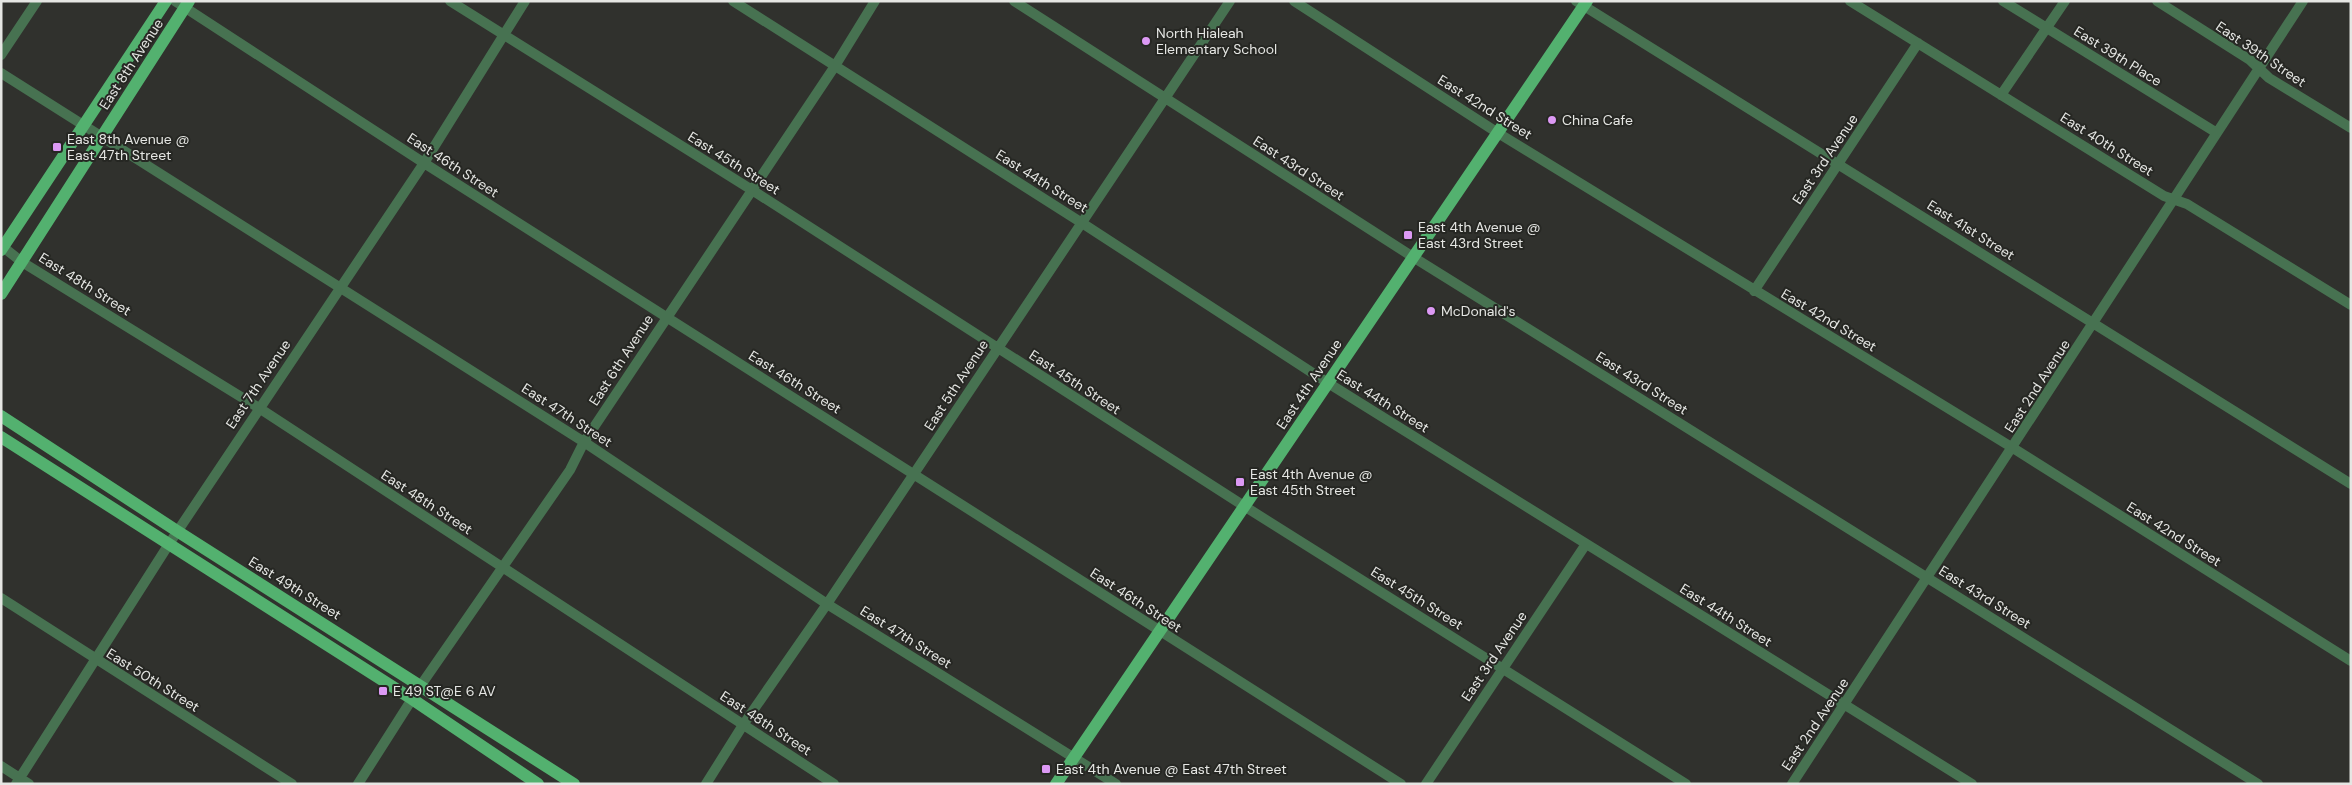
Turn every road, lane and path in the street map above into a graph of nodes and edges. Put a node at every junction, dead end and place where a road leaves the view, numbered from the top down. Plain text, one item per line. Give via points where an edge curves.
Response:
1 (37, 1) edge
2 (166, 1) edge
3 (450, 1) edge
4 (525, 1) edge
5 (733, 1) edge
6 (875, 1) edge
7 (1014, 1) edge
8 (1230, 1) edge
9 (1294, 1) edge
10 (1850, 1) edge
11 (2004, 1) edge
12 (2065, 1) edge
13 (2157, 1) edge
14 (2303, 1) edge
15 (1582, 3) edge
16 (183, 4) edge
17 (2047, 28) junction
18 (503, 36) junction
19 (1918, 43) junction
20 (1, 55) edge
21 (835, 66) junction
22 (2259, 70) junction
23 (1, 73) edge
24 (2002, 95) junction
25 (1164, 98) junction
26 (85, 124) junction
27 (2351, 128) edge
28 (1498, 132) junction
29 (2217, 133) junction
30 (102, 135) junction
31 (424, 163) junction
32 (1838, 165) junction
33 (752, 190) junction
34 (2174, 198) junction
35 (1082, 223) junction
36 (2, 248) edge
37 (1413, 257) junction
38 (22, 262) junction
39 (340, 286) junction
40 (1754, 291) junction
41 (1, 294) edge
42 (2351, 305) edge
43 (666, 316) junction
44 (2094, 323) junction
45 (997, 348) junction
46 (1328, 383) junction
47 (259, 408) junction
48 (1, 416) edge
49 (1, 437) edge
50 (584, 442) junction
51 (2012, 448) junction
52 (914, 474) junction
53 (2350, 483) edge
54 (1244, 506) junction
55 (177, 532) junction
56 (168, 544) junction
57 (1586, 544) junction
58 (501, 567) junction
59 (1927, 577) junction
60 (1, 598) edge
61 (827, 604) junction
62 (1159, 632) junction
63 (94, 659) junction
64 (2351, 661) edge
65 (1503, 668) junction
66 (421, 685) junction
67 (412, 700) junction
68 (1845, 705) junction
69 (743, 725) junction
70 (1074, 757) junction
71 (1, 766) edge
72 (22, 782) edge
73 (292, 784) edge
74 (358, 784) edge
75 (538, 784) edge
76 (574, 784) edge
77 (706, 784) edge
78 (834, 784) edge
79 (1056, 784) edge
80 (1116, 784) edge
81 (1401, 784) edge
82 (1426, 784) edge
83 (1686, 784) edge
84 (1792, 784) edge
85 (1972, 784) edge
86 (2258, 784) edge

1 - 20 street
2 - 26 main road, East 8th Avenue
3 - 18 street, East 45th Street
4 - 18 street, East 7th Avenue
5 - 21 street, East 44th Street
6 - 21 street, East 6th Avenue
7 - 25 street, East 43rd Street
8 - 25 street, East 5th Avenue
9 - 28 street, East 42nd Street
10 - 19 street, East 40th Street
11 - 17 street, East 39th Place
12 - 17 street
13 - 22 street, East 39th Street via 2250,60
14 - 22 street, East 2nd Avenue
15 - 28 main road, East 4th Avenue
15 - 32 street, East 41st Street
16 - 30 main road, East 8th Avenue
16 - 31 street, East 46th Street
17 - 24 street
17 - 29 street, East 39th Place
18 - 31 street, East 7th Avenue
18 - 33 street, East 45th Street
19 - 24 street, East 40th Street
19 - 32 street, East 3rd Avenue
21 - 33 street, East 6th Avenue
21 - 35 street, East 44th Street
22 - 27 street, East 39th Street
22 - 29 street, East 2nd Avenue
23 - 26 street, East 47th Street
24 - 34 street, East 40th Street via 2164,196
25 - 35 street, East 5th Avenue
25 - 37 street, East 43rd Street
26 - 30 street, East 47th Street
26 - 36 main road, East 8th Avenue
28 - 37 main road, East 4th Avenue
28 - 40 street, East 42nd Street
29 - 34 street, East 2nd Avenue
30 - 38 main road, East 8th Avenue
30 - 39 street, East 47th Street
31 - 39 street, East 7th Avenue
31 - 43 street, East 46th Street
32 - 40 street, East 3rd Avenue
32 - 44 street, East 41st Street
33 - 43 street, East 6th Avenue
33 - 45 street, East 45th Street
34 - 42 street, East 40th Street
34 - 44 street, East 2nd Avenue
35 - 45 street, East 5th Avenue
35 - 46 street, East 44th Street
36 - 38 street, East 48th Street
37 - 46 main road, East 4th Avenue
37 - 59 street, East 43rd Street
38 - 41 main road, East 8th Avenue
38 - 47 street, East 48th Street
39 - 47 street, East 7th Avenue
39 - 50 street, East 47th Street
40 - 51 street, East 42nd Street
43 - 50 street, East 6th Avenue
43 - 52 street, East 46th Street
44 - 51 street, East 2nd Avenue
44 - 53 street, East 41st Street
45 - 52 street, East 5th Avenue
45 - 54 street, East 45th Street
46 - 54 main road, East 4th Avenue
46 - 57 street, East 44th Street
47 - 55 street, East 7th Avenue
47 - 58 street, East 48th Street
48 - 55 main road, East 49th Street
49 - 56 main road
50 - 58 street, East 6th Avenue via 570,470
50 - 61 street, East 47th Street
51 - 59 street, East 2nd Avenue
51 - 64 street, East 42nd Street
52 - 61 street, East 5th Avenue
52 - 62 street, East 46th Street
54 - 62 main road, East 4th Avenue
54 - 65 street, East 45th Street
55 - 56 street, East 7th Avenue
55 - 66 main road, East 49th Street
56 - 63 street, East 7th Avenue
56 - 67 main road
57 - 65 street, East 3rd Avenue
57 - 68 street, East 44th Street
58 - 66 street, East 6th Avenue
58 - 69 street, East 48th Street
59 - 68 street, East 2nd Avenue
59 - 86 street, East 43rd Street
60 - 63 street, East 50th Street
61 - 69 street, East 5th Avenue
61 - 70 street, East 47th Street
62 - 70 main road, East 4th Avenue
62 - 81 street, East 46th Street
63 - 72 street, East 7th Avenue
63 - 73 street, East 50th Street
65 - 82 street, East 3rd Avenue
65 - 83 street, East 45th Street
66 - 67 street, East 6th Avenue
66 - 76 main road, East 49th Street
67 - 74 street, East 6th Avenue
67 - 75 main road
68 - 84 street, East 2nd Avenue
68 - 85 street, East 44th Street
69 - 77 street, East 5th Avenue
69 - 78 street, East 48th Street
70 - 79 main road, East 4th Avenue
70 - 80 street, East 47th Street
71 - 72 street

